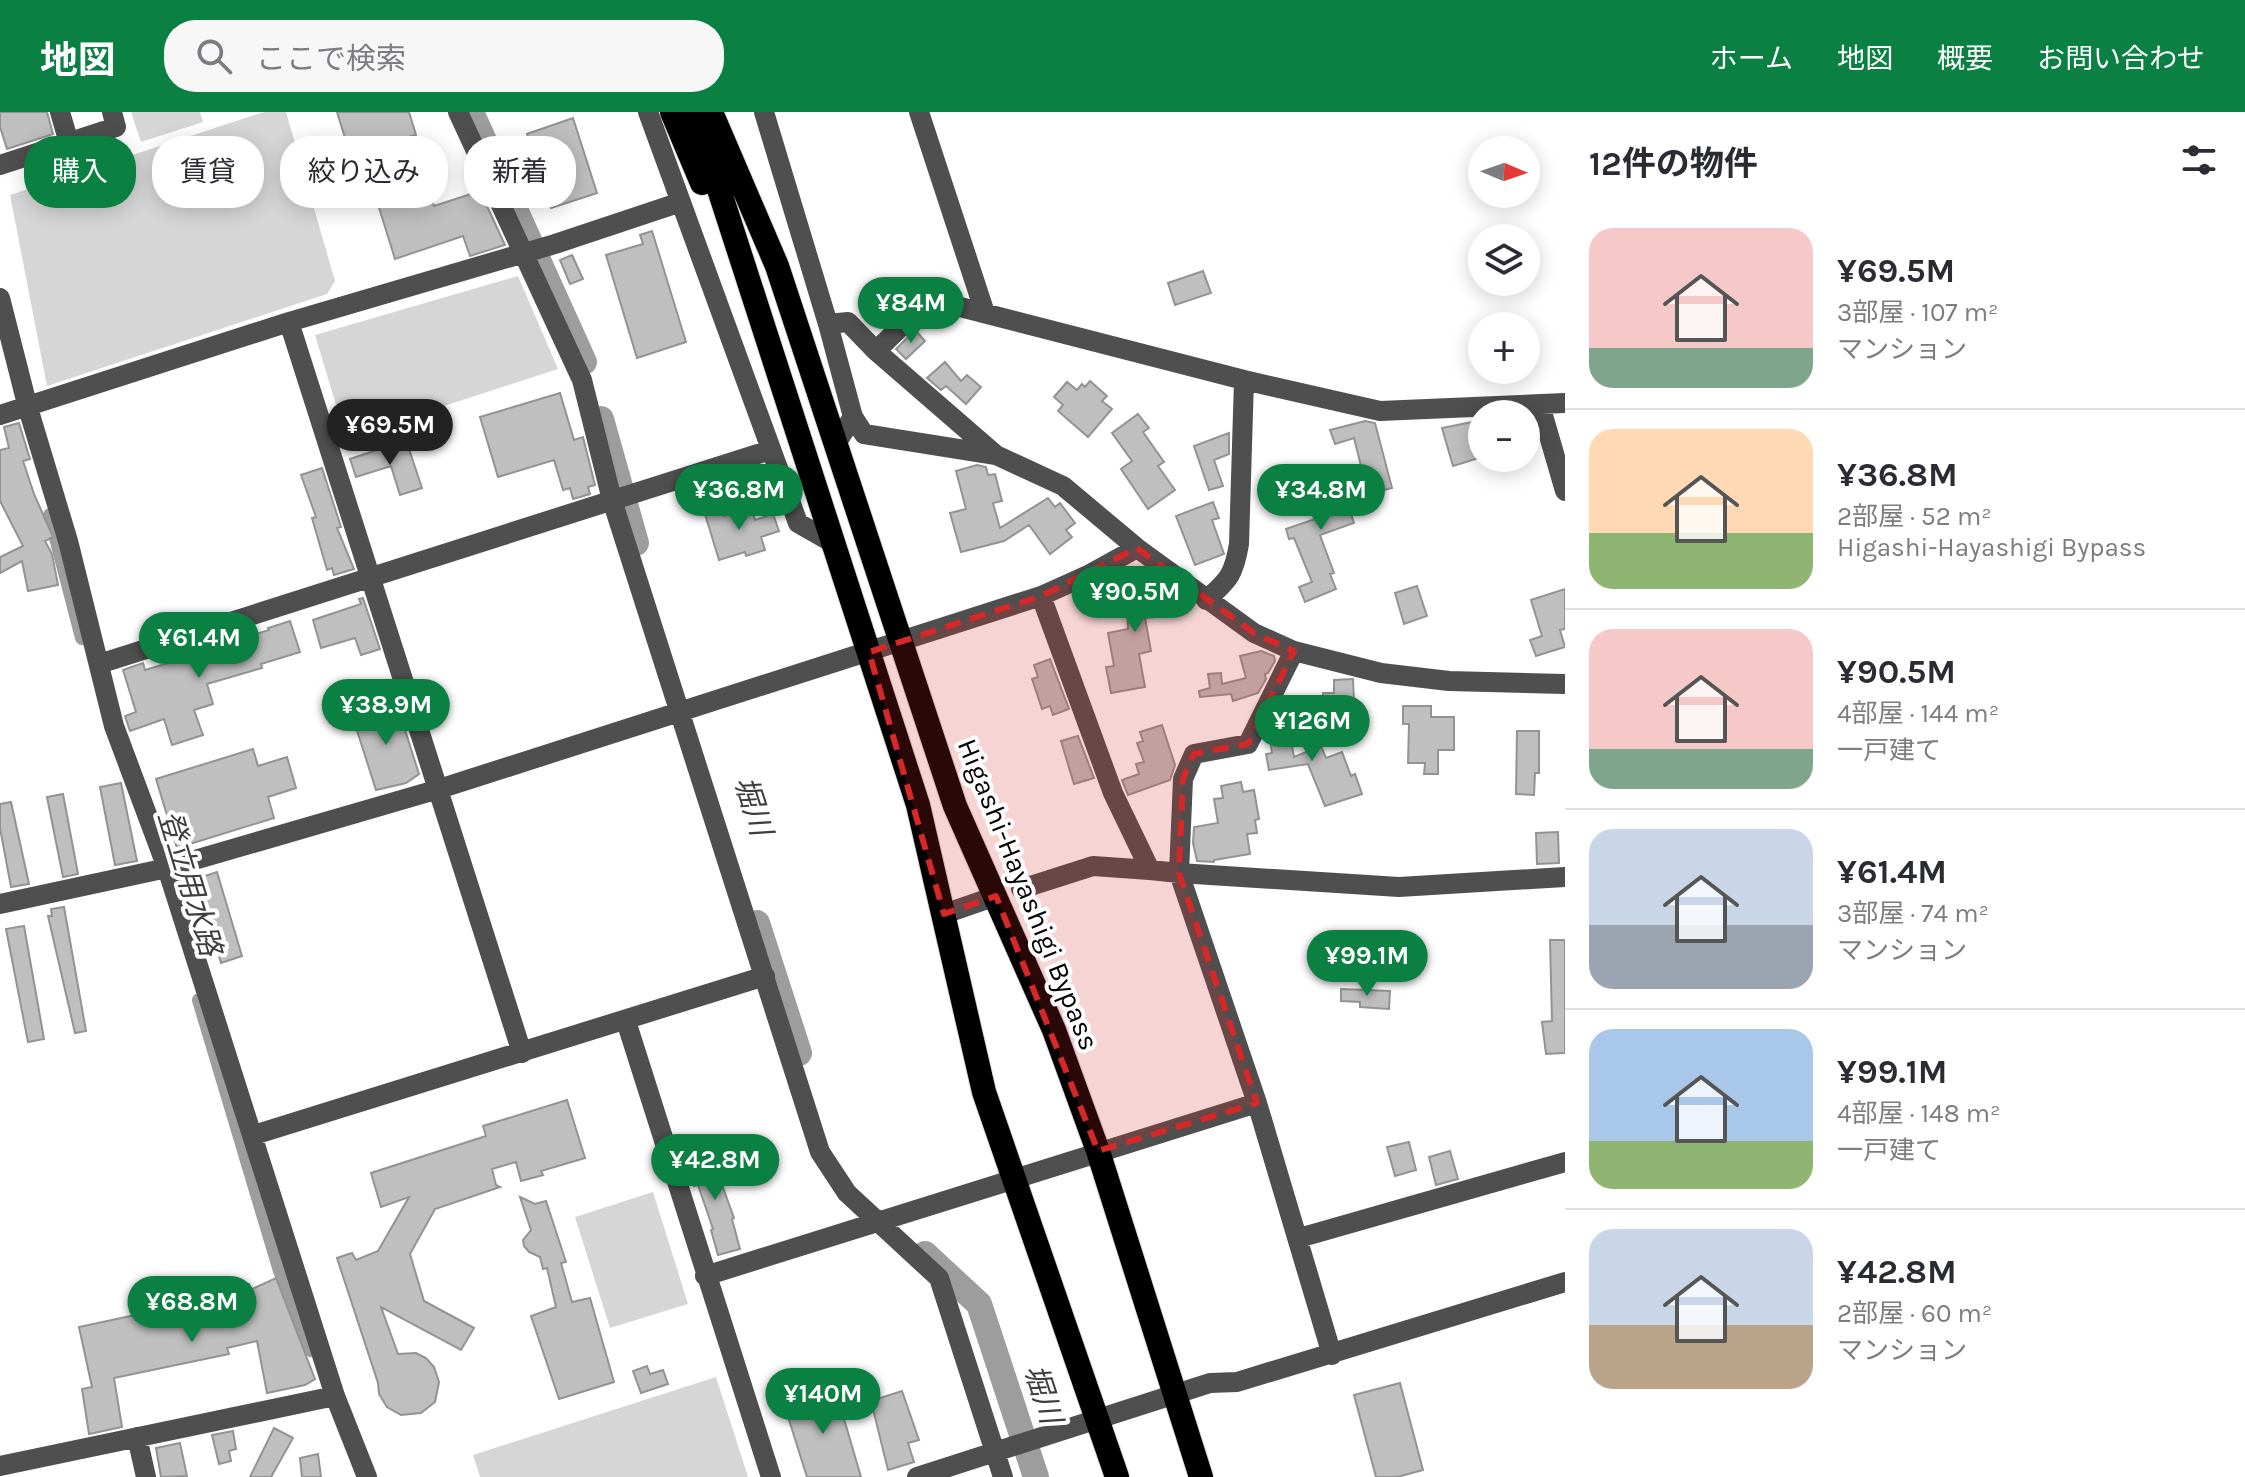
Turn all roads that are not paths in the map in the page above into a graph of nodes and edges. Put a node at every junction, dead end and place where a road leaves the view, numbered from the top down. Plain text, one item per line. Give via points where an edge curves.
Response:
1 (60, 112) edge
2 (112, 112) edge
3 (458, 112) edge
4 (648, 112) edge
5 (672, 112) edge
6 (694, 112) edge
7 (711, 112) edge
8 (722, 112) edge
9 (764, 112) edge
10 (919, 112) edge
11 (67, 136) edge
12 (90, 136) edge
13 (24, 157) edge
14 (0, 165) edge
15 (681, 202) junction
16 (523, 253) junction
17 (777, 266) junction
18 (0, 298) edge
19 (985, 313) junction
20 (289, 322) junction
21 (828, 324) junction
22 (764, 334) junction
23 (876, 351) junction
24 (1244, 380) junction
25 (1565, 403) edge
26 (1540, 405) joint
27 (28, 408) junction
28 (1468, 408) edge
29 (0, 415) edge
30 (853, 417) junction
31 (835, 445) junction
32 (770, 450) junction
33 (996, 455) junction
34 (1565, 491) edge
35 (612, 500) junction
36 (833, 543) junction
37 (1137, 548) junction
38 (371, 576) junction
39 (1041, 596) junction
40 (1206, 600) junction
41 (900, 641) junction
42 (1294, 651) junction
43 (869, 652) junction
44 (99, 664) junction
45 (1565, 684) edge
46 (679, 712) junction
47 (439, 789) junction
48 (167, 868) junction
49 (1150, 870) junction
50 (1179, 873) junction
51 (1565, 877) edge
52 (1021, 889) dead end
53 (996, 896) junction
54 (0, 904) edge
55 (944, 914) junction
56 (765, 976) junction
57 (626, 1021) junction
58 (522, 1053) junction
59 (1257, 1103) junction
60 (254, 1135) junction
61 (1098, 1151) junction
62 (1565, 1162) edge
63 (1012, 1178) junction
64 (877, 1221) junction
65 (1299, 1238) junction
66 (705, 1276) junction
67 (1565, 1282) edge
68 (1332, 1355) junction
69 (1175, 1394) junction
70 (335, 1396) junction
71 (1096, 1418) junction
72 (137, 1437) junction
73 (995, 1452) junction
74 (0, 1466) edge
75 (146, 1477) edge
76 (367, 1477) edge
77 (771, 1477) edge
78 (917, 1477) edge
79 (1003, 1477) edge
80 (1117, 1477) edge
81 (1201, 1477) edge

1 - 11 street
2 - 12 street via 116,127
3 - 16 street
4 - 15 street
5 - 22 highway
6 - 22 highway
7 - 17 highway, Higashi-Hayashigi Bypass
8 - 17 highway
9 - 21 street
10 - 19 street
13 - 14 street
15 - 16 street
15 - 32 street
16 - 20 street
16 - 35 street via 582,380
17 - 31 highway, Higashi-Hayashigi Bypass
18 - 27 street
19 - 23 street via 929,299
19 - 24 street
20 - 27 street
20 - 38 street
21 - 23 street via 848,322
21 - 30 street
22 - 36 highway
23 - 33 street
24 - 28 street via 1380,411
24 - 40 street via 1235,569
25 - 26 street
26 - 34 street
27 - 29 street
27 - 44 street
30 - 31 street
30 - 33 street via 864,434
31 - 41 highway, Higashi-Hayashigi Bypass
32 - 35 street
32 - 36 street via 798,523
33 - 37 street via 1063,486
35 - 38 street
35 - 46 street
36 - 43 highway
37 - 39 street
37 - 40 street
38 - 44 street
38 - 47 street
39 - 41 street
39 - 49 street via 1113,793
40 - 42 street via 1254,633
41 - 43 street
41 - 53 highway, Higashi-Hayashigi Bypass via 955,806
42 - 45 street via 1381,673
42 - 50 street via 1248,744 1194,754 1183,779
43 - 46 street
43 - 55 highway via 918,805
44 - 48 street via 114,726
46 - 47 street
46 - 56 street
47 - 48 street
47 - 58 street
48 - 54 street
48 - 60 street
49 - 50 street
49 - 52 street via 1093,866
50 - 51 street via 1399,887
50 - 59 street
53 - 55 street
53 - 61 highway, Higashi-Hayashigi Bypass via 1054,1030
55 - 63 highway via 984,1092
56 - 57 street
56 - 64 street via 820,1152 847,1193
57 - 58 street
57 - 66 street
58 - 60 street
59 - 61 street
59 - 65 street
60 - 70 street
61 - 63 street
61 - 69 highway, Higashi-Hayashigi Bypass
62 - 65 street
63 - 64 street
63 - 71 highway
64 - 66 street
64 - 73 street via 939,1278
65 - 68 street
66 - 77 street
67 - 68 street
68 - 69 street
69 - 71 street
69 - 81 highway, Higashi-Hayashigi Bypass
70 - 72 street
70 - 76 street
71 - 73 street
71 - 80 highway
72 - 74 street
72 - 75 street
73 - 78 street
73 - 79 street

